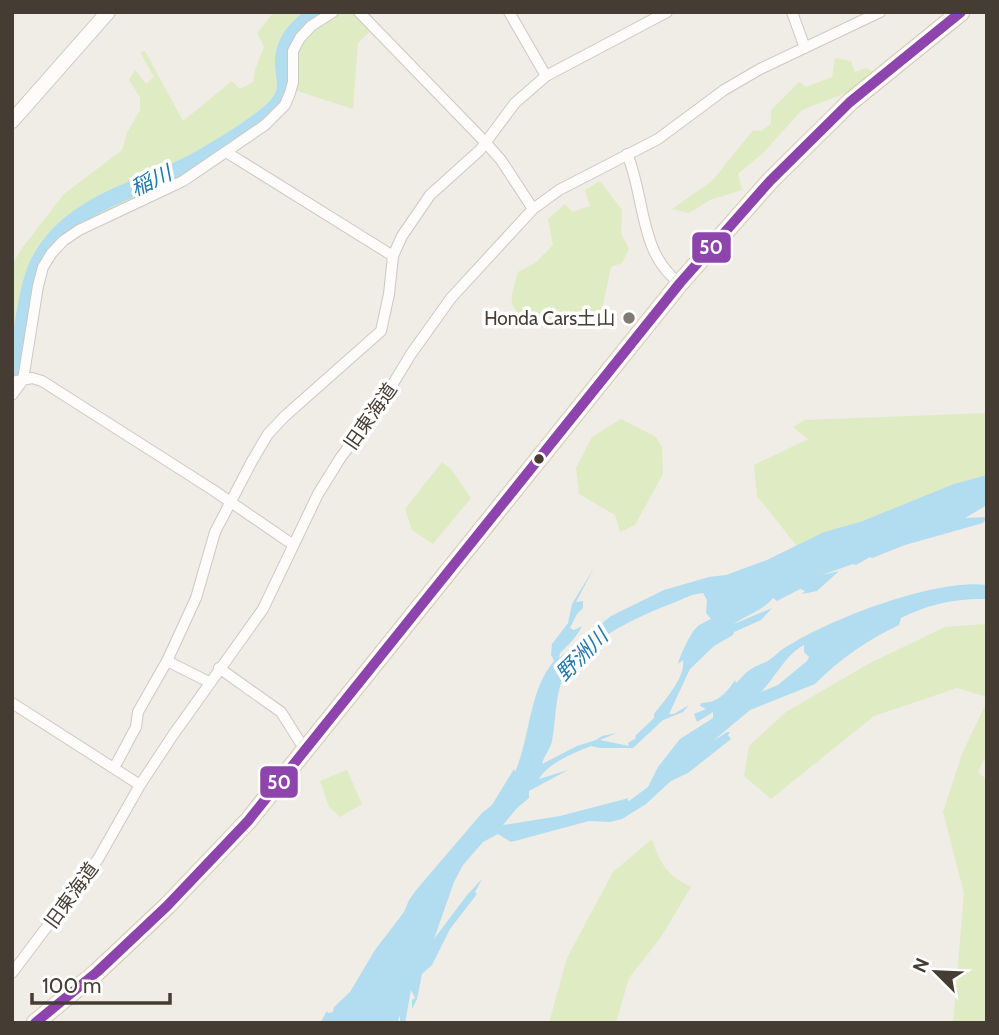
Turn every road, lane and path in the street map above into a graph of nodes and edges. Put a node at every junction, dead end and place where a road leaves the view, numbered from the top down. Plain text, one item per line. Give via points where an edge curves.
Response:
1 (108, 12) edge
2 (333, 12) edge
3 (359, 12) edge
4 (509, 12) edge
5 (667, 12) edge
6 (792, 12) edge
7 (880, 12) edge
8 (961, 12) edge
9 (805, 48) junction
10 (546, 76) junction
11 (12, 121) edge
12 (485, 142) junction
13 (226, 152) junction
14 (627, 154) junction
15 (533, 209) junction
16 (393, 256) junction
17 (680, 282) junction
18 (16, 381) edge
19 (12, 395) edge
20 (231, 502) junction
21 (292, 544) junction
22 (167, 661) junction
23 (219, 668) junction
24 (209, 682) junction
25 (12, 703) edge
26 (305, 750) junction
27 (114, 768) junction
28 (140, 785) junction
29 (118, 951) junction
30 (12, 973) edge
31 (22, 1023) edge
32 (35, 1023) edge

1 - 11 street
2 - 13 street via 311,26 293,51 293,82 285,105
3 - 12 street
4 - 10 street
5 - 10 street
6 - 9 street
7 - 9 street, 旧東海道
8 - 17 highway via 822,128
9 - 14 street, 旧東海道 via 724,90 658,139
10 - 12 street via 516,103
12 - 15 street
12 - 16 street via 430,195
13 - 16 street
13 - 18 street via 183,181 79,230 51,254 43,267
14 - 15 street, 旧東海道
14 - 17 street via 661,266
15 - 21 street, 旧東海道 via 443,309 341,457
16 - 20 street via 381,331 268,434
17 - 26 highway
18 - 19 street
18 - 20 street via 42,380
20 - 21 street
20 - 22 street via 215,532 196,598
21 - 23 street, 旧東海道 via 263,609
22 - 24 street
22 - 27 street
23 - 24 street, 旧東海道
23 - 26 street via 281,712
24 - 28 street, 旧東海道
25 - 27 street
26 - 29 highway via 248,821
27 - 28 street
28 - 30 street, 旧東海道 via 98,859
29 - 31 highway
29 - 32 highway

